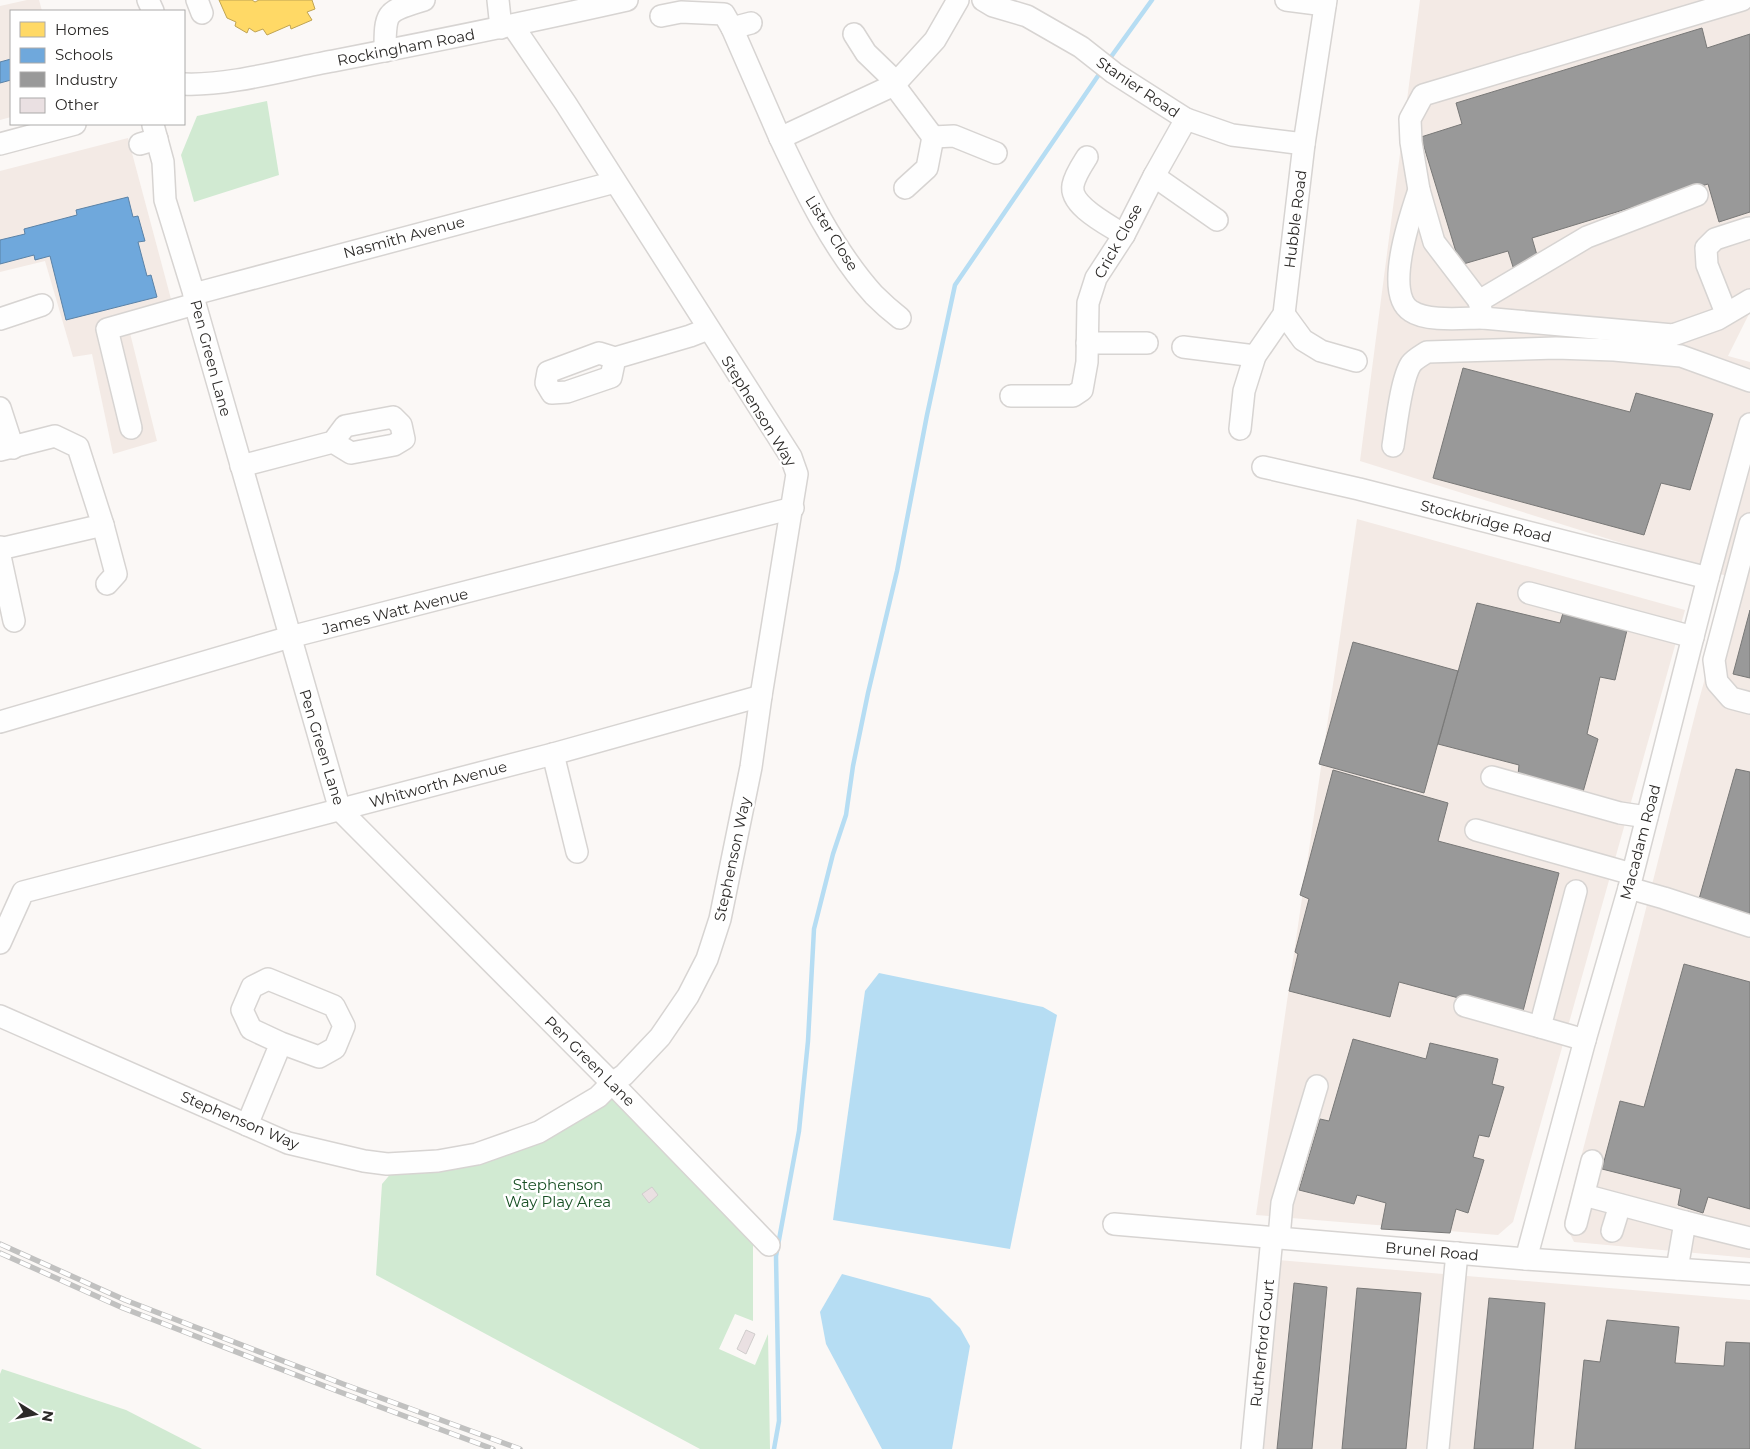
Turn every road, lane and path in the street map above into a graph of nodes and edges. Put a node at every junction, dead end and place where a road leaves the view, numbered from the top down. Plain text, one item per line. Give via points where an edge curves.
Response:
1 (424, 0) edge
2 (498, 0) edge
3 (627, 0) edge
4 (958, 0) edge
5 (983, 0) edge
6 (1286, 0) edge
7 (1742, 0) edge
8 (1326, 2) edge
9 (1031, 8) edge
10 (661, 16) dead end
11 (507, 27) junction
12 (854, 34) dead end
13 (385, 51) junction
14 (895, 83) junction
15 (185, 84) edge
16 (1186, 119) junction
17 (71, 125) edge
18 (150, 136) dead end
19 (933, 137) junction
20 (780, 138) junction
21 (0, 144) edge
22 (1304, 144) junction
23 (996, 153) dead end
24 (1087, 157) dead end
25 (1154, 176) junction
26 (615, 182) junction
27 (905, 188) dead end
28 (1419, 190) junction
29 (1697, 195) dead end
30 (1217, 220) dead end
31 (1748, 227) edge
32 (1124, 235) junction
33 (194, 299) junction
34 (1750, 300) edge
35 (42, 305) dead end
36 (1481, 310) junction
37 (1726, 313) junction
38 (1284, 314) junction
39 (0, 318) edge
40 (900, 318) dead end
41 (708, 329) junction
42 (1087, 343) junction
43 (1147, 343) dead end
44 (1183, 346) dead end
45 (1255, 356) junction
46 (615, 358) dead end
47 (1356, 362) dead end
48 (1750, 381) edge
49 (1011, 396) dead end
50 (0, 408) edge
51 (1750, 424) edge
52 (131, 428) dead end
53 (1240, 429) dead end
54 (333, 442) dead end
55 (1393, 446) dead end
56 (6, 449) edge
57 (241, 466) junction
58 (1263, 467) dead end
59 (793, 508) junction
60 (1750, 524) edge
61 (103, 525) junction
62 (0, 547) edge
63 (0, 556) edge
64 (1708, 578) junction
65 (106, 584) dead end
66 (1528, 593) dead end
67 (14, 621) dead end
68 (1693, 637) junction
69 (290, 638) junction
70 (761, 696) junction
71 (1750, 703) edge
72 (0, 722) edge
73 (553, 754) junction
74 (1492, 777) dead end
75 (340, 810) junction
76 (1647, 817) junction
77 (1476, 830) dead end
78 (577, 852) dead end
79 (1630, 881) junction
80 (1576, 891) dead end
81 (1750, 926) edge
82 (0, 943) edge
83 (1465, 1006) dead end
84 (0, 1016) edge
85 (1540, 1027) junction
86 (1585, 1040) junction
87 (281, 1043) junction
88 (612, 1083) junction
89 (1317, 1086) dead end
90 (247, 1125) junction
91 (1592, 1162) dead end
92 (1584, 1195) junction
93 (1620, 1205) junction
94 (1686, 1222) junction
95 (1114, 1224) dead end
96 (1576, 1224) dead end
97 (1612, 1231) dead end
98 (1276, 1237) junction
99 (1750, 1238) edge
100 (769, 1244) dead end
101 (1457, 1253) junction
102 (1526, 1259) junction
103 (1678, 1269) junction
104 (1750, 1274) edge
105 (1252, 1449) edge
106 (1438, 1449) edge

1 - 13 street via 396,8 389,15 385,25
2 - 11 street
3 - 11 street, Rockingham Road
4 - 14 street via 935,40
5 - 9 street, Stanier Road via 993,6
6 - 8 street
7 - 28 street via 1423,94 1410,119
8 - 22 street, Hubble Road
9 - 16 street, Stanier Road via 1114,73
10 - 20 street, Lister Close via 681,12 724,14 742,26
11 - 13 street, Rockingham Road
11 - 26 street, Stephenson Way via 566,104
12 - 14 street via 866,53
13 - 15 street, Rockingham Road via 244,78
14 - 19 street
14 - 20 street
16 - 22 street, Stanier Road via 1232,135
16 - 25 street, Crick Close
17 - 21 street
18 - 33 street, Pen Green Lane via 163,162 165,200
19 - 23 street via 954,136
19 - 27 street via 927,168
20 - 40 street, Lister Close via 807,195 849,263 874,295
22 - 38 street, Hubble Road
24 - 32 street via 1073,186 1075,198 1084,209
25 - 30 street
25 - 32 street, Crick Close
26 - 33 street, Nasmith Avenue
26 - 41 street, Stephenson Way
28 - 36 street via 1434,242
28 - 36 street via 1401,252 1401,300 1408,310 1419,315 1447,318
29 - 36 street via 1587,237
31 - 37 street via 1715,239 1706,248 1707,265
32 - 42 street, Crick Close via 1096,278 1088,303
33 - 52 street, Nasmith Avenue via 107,329
33 - 57 street, Pen Green Lane
34 - 37 street
35 - 39 street
36 - 37 street via 1673,335
38 - 45 street, Hubble Road
38 - 47 street via 1303,340 1321,351
41 - 46 street
41 - 59 street, Stephenson Way via 790,457 798,474
42 - 43 street
42 - 49 street, Crick Close via 1082,390 1073,396
44 - 45 street
45 - 53 street, Hubble Road via 1244,391
48 - 55 street via 1681,356 1641,352 1556,348 1427,352 1410,366 1405,379
50 - 56 street
51 - 64 street, Macadam Road
54 - 57 street
56 - 61 street via 55,436 78,447
57 - 69 street, Pen Green Lane
58 - 64 street, Stockbridge Road
59 - 69 street, James Watt Avenue
59 - 70 street, Stephenson Way
60 - 71 street via 1714,660 1716,682 1731,698
61 - 62 street
61 - 65 street via 116,574
63 - 67 street
64 - 68 street, Macadam Road
66 - 68 street
68 - 76 street, Macadam Road
69 - 72 street, James Watt Avenue
69 - 75 street, Pen Green Lane
70 - 73 street, Whitworth Avenue
70 - 88 street, Stephenson Way via 751,767 720,919 707,960 688,996 660,1037 624,1075
73 - 75 street, Whitworth Avenue
73 - 78 street
74 - 76 street via 1620,813
75 - 82 street, Whitworth Avenue via 23,892
75 - 88 street, Pen Green Lane
76 - 79 street, Macadam Road
77 - 79 street
79 - 81 street via 1664,898
79 - 86 street, Macadam Road
80 - 85 street
83 - 85 street
84 - 90 street, Stephenson Way
85 - 86 street
86 - 102 street, Macadam Road
87 - 87 street via 251,1029 242,1010 252,987 268,979 334,1006 344,1026 336,1048 319,1057
87 - 90 street
88 - 90 street, Stephenson Way via 598,1097 539,1132 477,1154 438,1161 387,1164 364,1161 288,1143
88 - 100 street, Pen Green Lane
89 - 98 street, Rutherford Court via 1282,1202
91 - 92 street
92 - 93 street
92 - 96 street
93 - 94 street
93 - 97 street
94 - 99 street
94 - 103 street
95 - 98 street, Brunel Road
98 - 101 street, Brunel Road
98 - 105 street, Rutherford Court
101 - 102 street, Brunel Road
101 - 106 street
102 - 103 street, Brunel Road
103 - 104 street, Brunel Road

